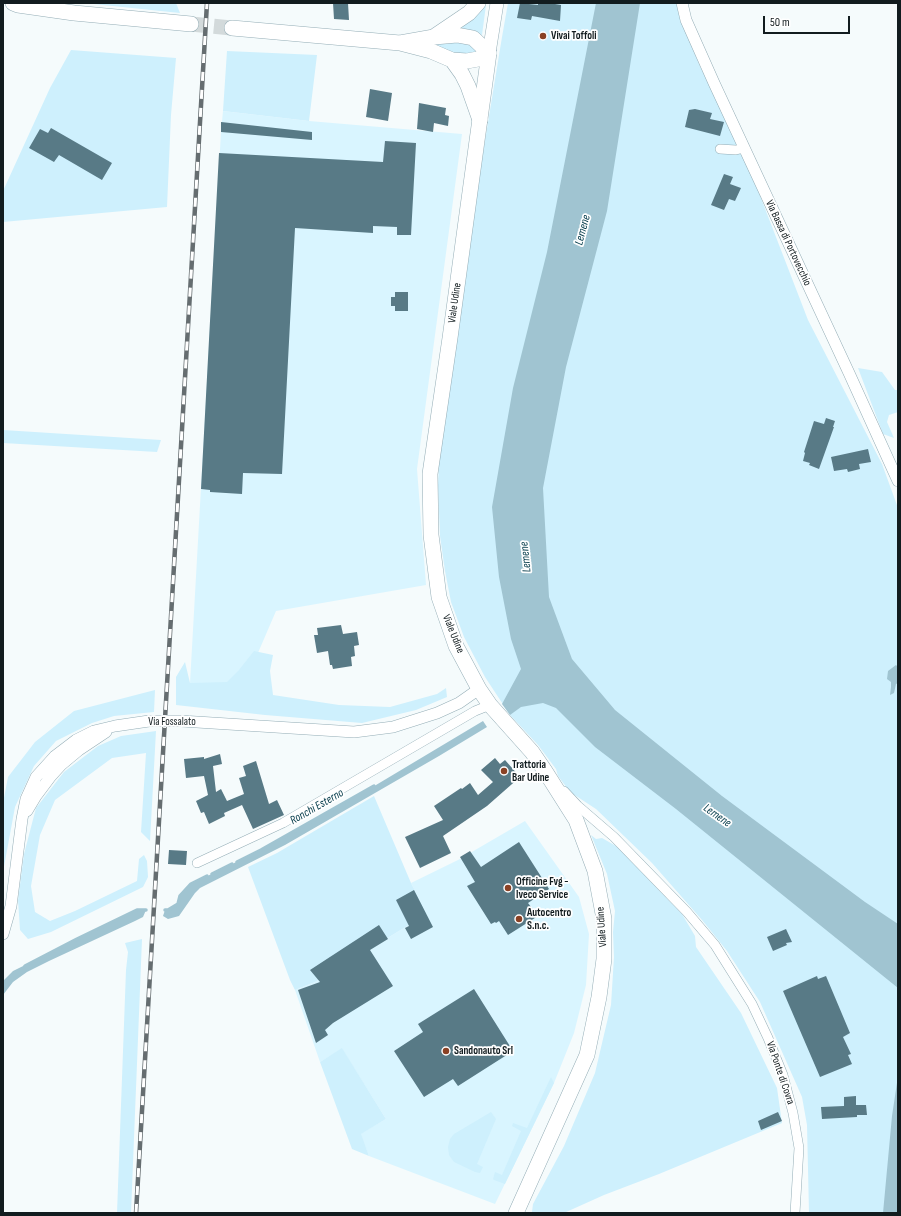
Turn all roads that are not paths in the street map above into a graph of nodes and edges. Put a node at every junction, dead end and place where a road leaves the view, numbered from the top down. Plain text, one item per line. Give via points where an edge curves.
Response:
1 (13, 3) edge
2 (34, 3) edge
3 (478, 3) edge
4 (497, 3) edge
5 (682, 3) edge
6 (74, 13) junction
7 (191, 24) tunnel mouth
8 (232, 28) tunnel mouth
9 (434, 37) junction
10 (400, 43) junction
11 (489, 53) junction
12 (452, 60) junction
13 (480, 120) junction
14 (744, 148) junction
15 (720, 149) dead end
16 (898, 481) edge
17 (479, 689) junction
18 (490, 704) junction
19 (545, 771) junction
20 (197, 863) dead end
21 (3, 934) edge
22 (516, 1213) edge
23 (796, 1213) edge

1 - 6 main road
2 - 6 main road
3 - 9 main road via 469,13
4 - 11 main road, Viale Udine
5 - 14 street, Via Bassa di Portovecchio via 693,37
6 - 7 main road
8 - 10 main road
9 - 10 main road
9 - 11 main road via 457,35 473,38
10 - 12 main road via 431,51
11 - 12 main road via 478,59
11 - 13 main road, Viale Udine
12 - 13 main road via 468,86
13 - 17 main road, Viale Udine via 430,474 431,535 439,597 456,646
14 - 15 street
14 - 16 street, Via Bassa di Portovecchio
17 - 18 main road, Viale Udine
17 - 21 street, Via Fossalato, bridge via 459,703 437,713 393,727 354,732 150,721 94,731 76,740 36,777 26,799 11,906
18 - 19 main road, Viale Udine via 532,752
18 - 20 street via 283,823
19 - 22 main road, Viale Udine via 576,820 595,871 604,919 604,959 587,1055
19 - 23 street, Via Ponte di Covra via 687,912 715,946 752,1004 783,1075 793,1113 799,1148

